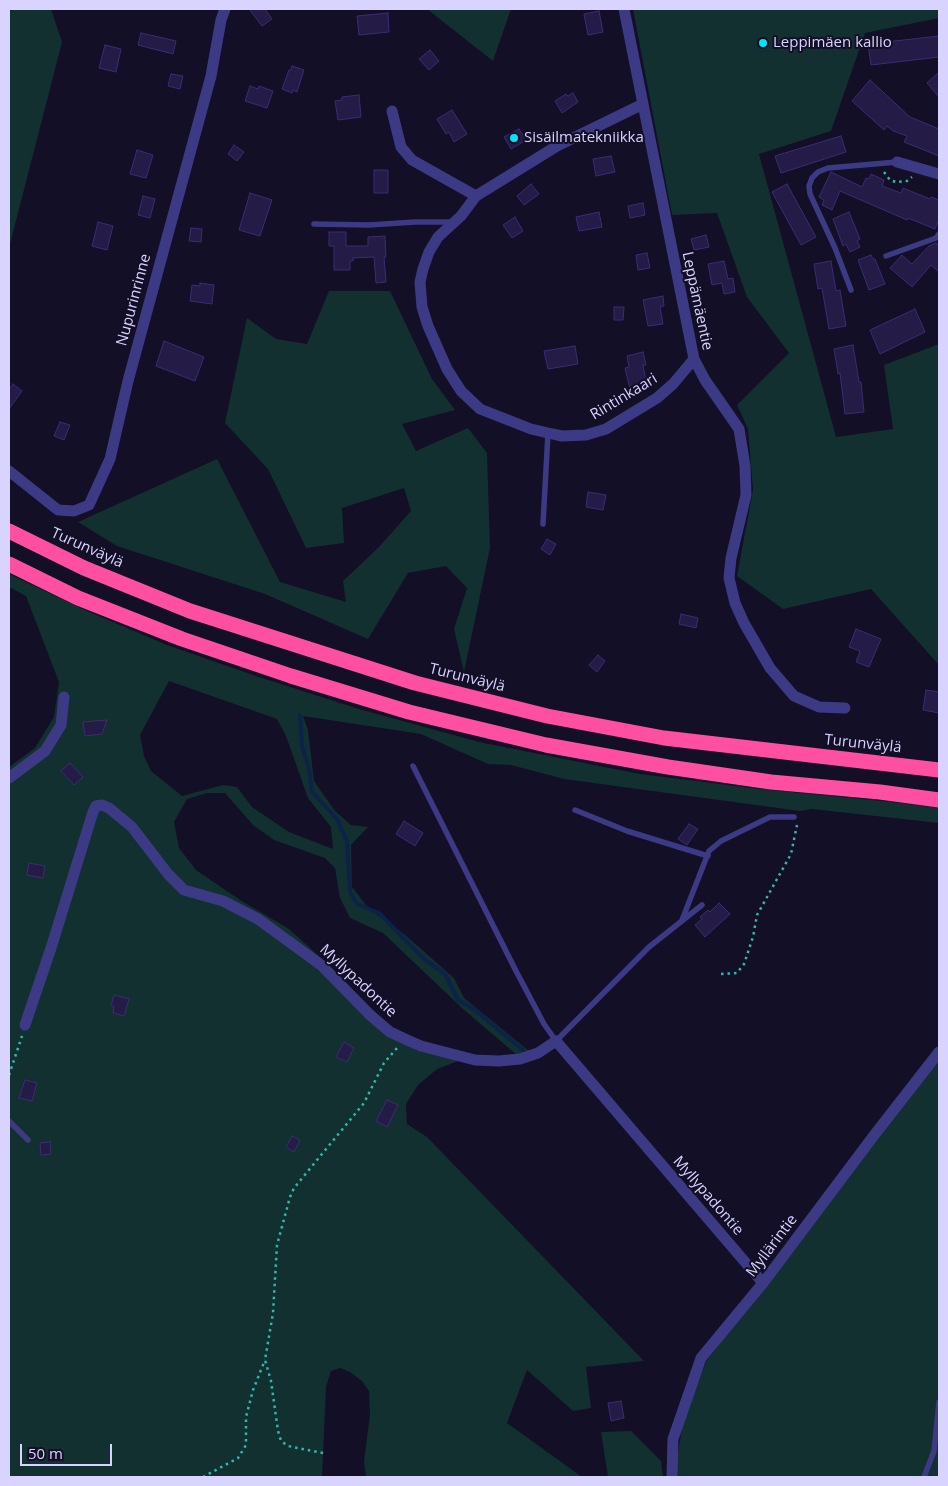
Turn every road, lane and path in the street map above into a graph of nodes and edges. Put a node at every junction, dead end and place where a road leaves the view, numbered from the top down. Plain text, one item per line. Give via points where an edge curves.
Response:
1 (225, 9) edge
2 (624, 9) edge
3 (643, 104) junction
4 (392, 111) dead end
5 (897, 162) joint
6 (939, 174) edge
7 (476, 196) junction
8 (456, 222) junction
9 (314, 224) dead end
10 (939, 234) edge
11 (886, 256) dead end
12 (851, 290) dead end
13 (694, 360) junction
14 (548, 433) junction
15 (9, 471) edge
16 (543, 524) dead end
17 (9, 531) edge
18 (9, 564) edge
19 (64, 697) dead end
20 (845, 708) dead end
21 (414, 766) dead end
22 (939, 770) edge
23 (9, 778) edge
24 (939, 800) edge
25 (575, 810) dead end
26 (794, 817) joint
27 (708, 856) junction
28 (702, 906) dead end
29 (681, 922) junction
30 (721, 974) dead end
31 (25, 1025) joint
32 (405, 1039) junction
33 (556, 1040) junction
34 (939, 1052) edge
35 (9, 1075) edge
36 (9, 1121) edge
37 (28, 1140) dead end
38 (763, 1283) junction
39 (265, 1360) junction
40 (939, 1402) edge
41 (322, 1453) dead end
42 (204, 1477) edge
43 (672, 1477) edge
44 (924, 1477) edge

1 - 15 street, Nupurinrinne via 110,459 89,505 74,511 58,510
2 - 3 street, Leppämäentie
3 - 7 street via 558,146
3 - 13 street, Leppämäentie
4 - 7 street via 400,147 412,160
5 - 6 street
5 - 12 lane via 828,168 818,172 809,186
7 - 8 street, Rintinkaari
8 - 9 lane
8 - 14 street, Rintinkaari via 438,237 429,252 420,282 422,308 436,346 461,391 480,409
10 - 11 lane via 936,238
13 - 14 street, Rintinkaari via 657,398 606,429 586,435
13 - 20 street, Leppämäentie via 739,429 746,495 731,558 729,578 735,602 770,668 794,696 819,707
14 - 16 lane
17 - 22 highway, Turunväylä via 84,568 190,611 414,683 546,716 664,738
18 - 24 highway via 78,598 182,639 409,712 546,745 668,767
19 - 23 street via 60,725 45,751
21 - 33 lane via 516,971
25 - 27 lane via 627,832
26 - 27 lane via 770,817 721,841
26 - 30 path via 797,825 791,854 757,915 744,964 737,973
27 - 29 lane
28 - 29 lane
29 - 33 lane via 649,947
31 - 32 street, Myllypadontie via 93,812 96,806 102,805 132,827 184,890 223,901 258,919 322,965 370,1015 390,1032
31 - 35 path
32 - 33 street, Myllypadontie via 475,1060 500,1061 538,1053
32 - 39 path via 384,1063 364,1104 290,1197 277,1245 273,1314
33 - 38 street, Myllypadontie
34 - 38 street, Myllärintie
36 - 37 lane
38 - 43 street, Myllärintie via 701,1358 673,1439
39 - 41 path via 281,1441 288,1446
39 - 42 path via 246,1417 246,1445 238,1458
40 - 44 lane via 934,1451

